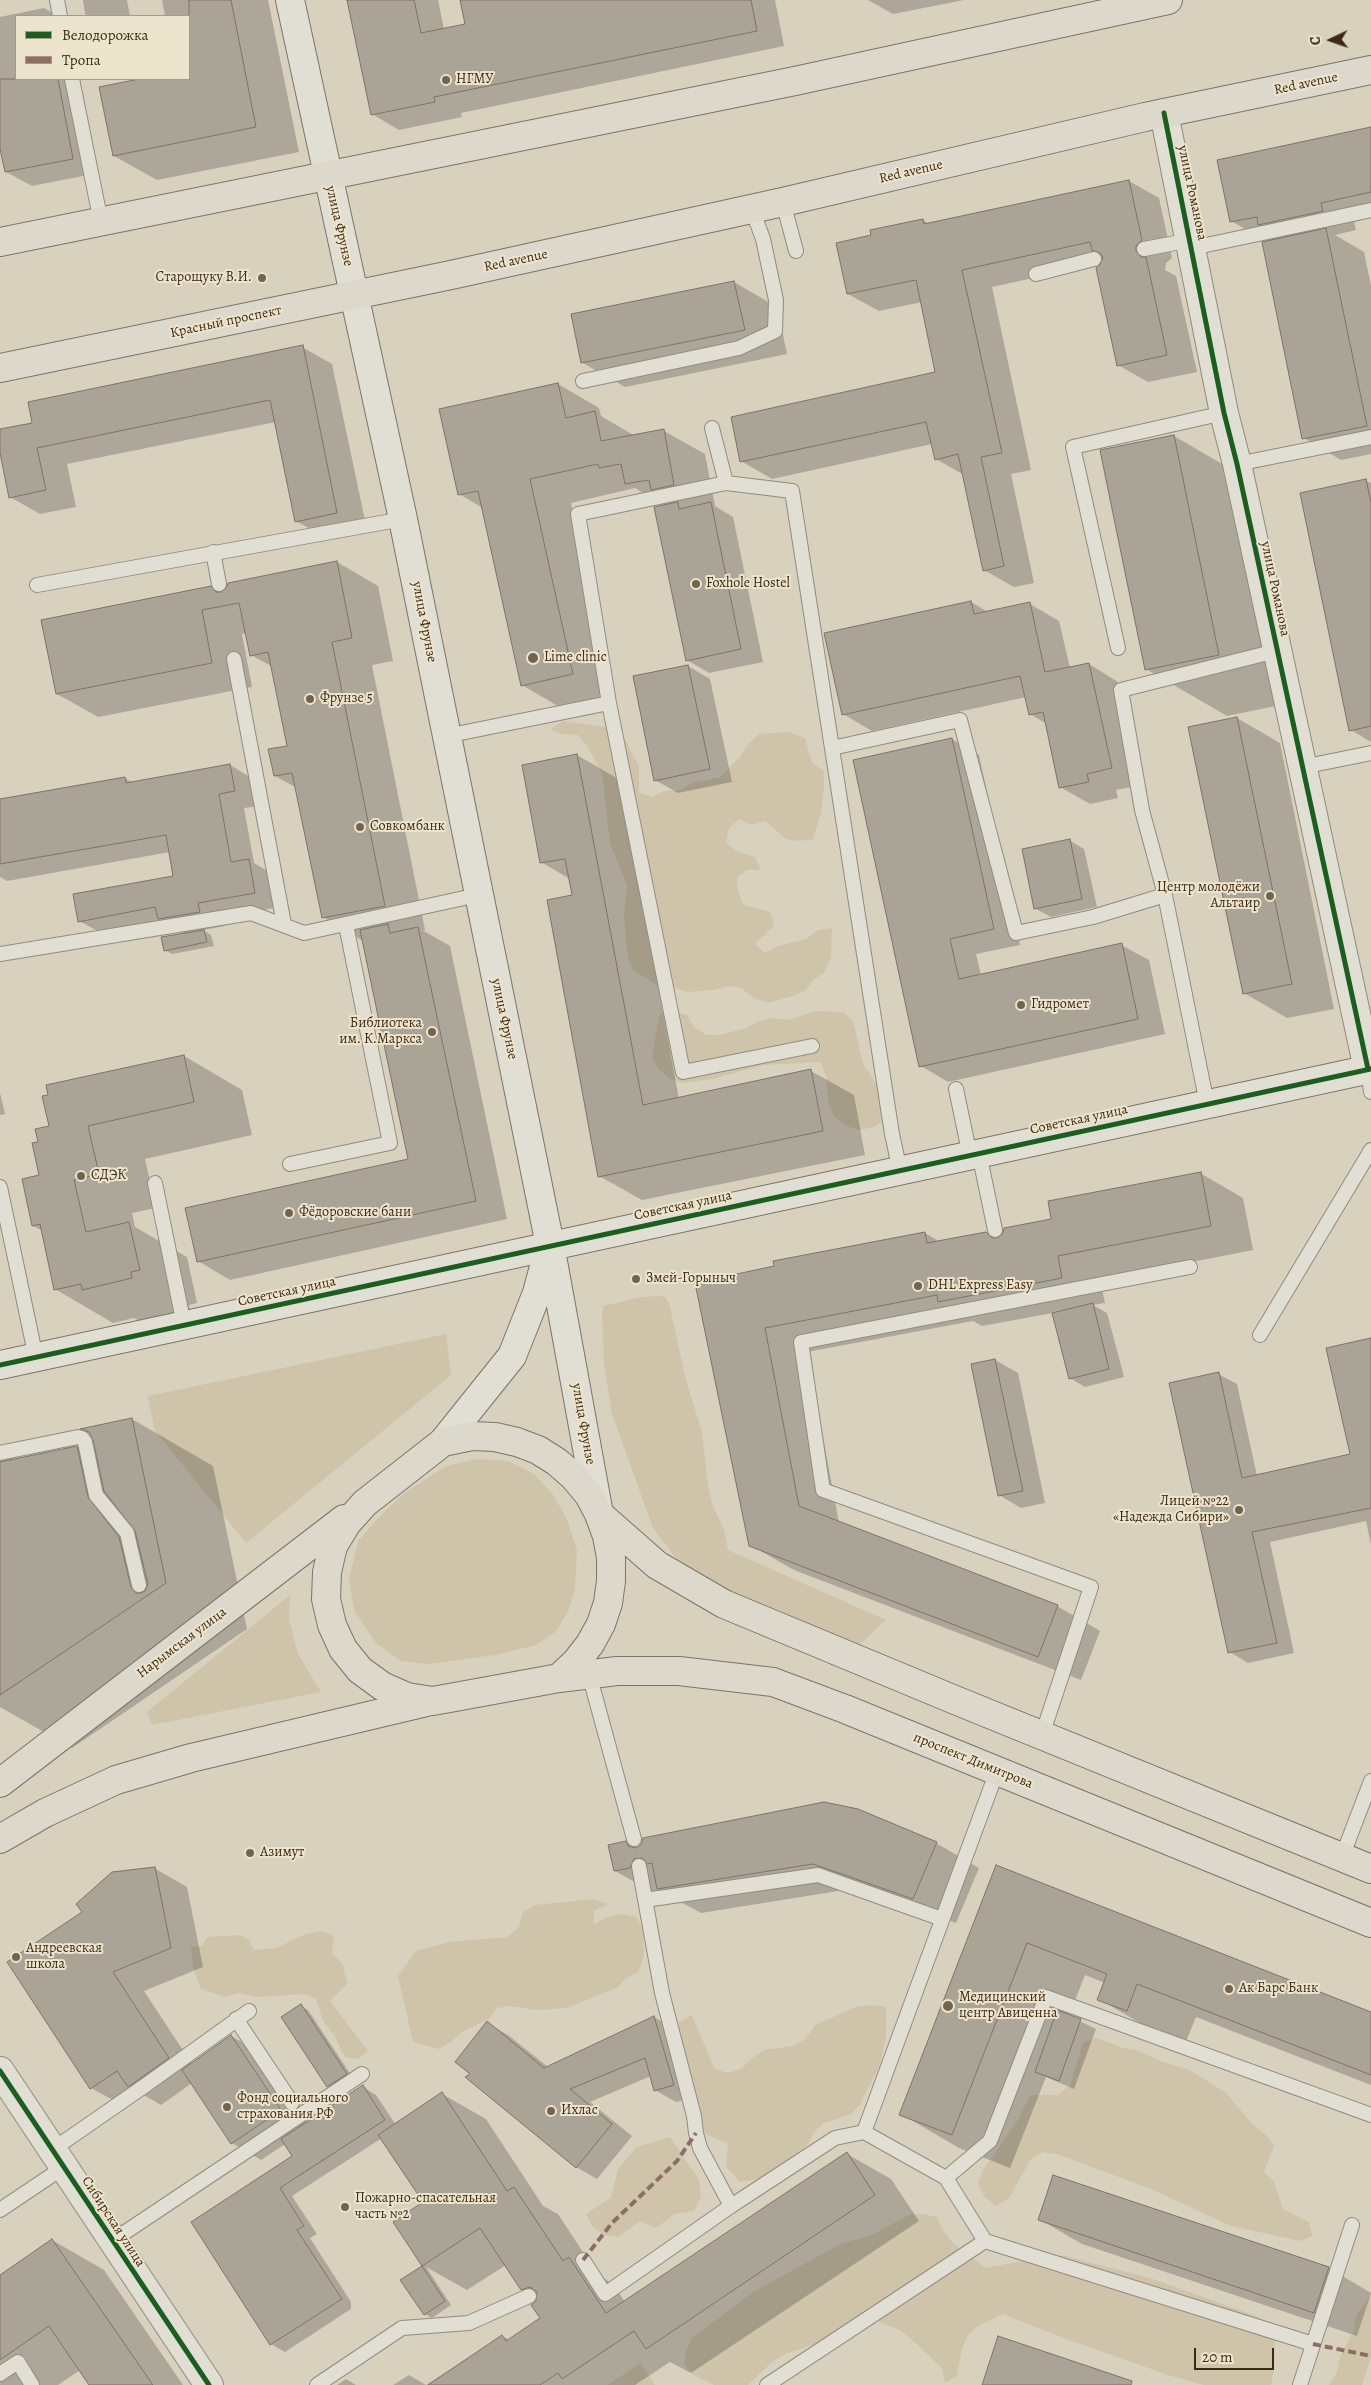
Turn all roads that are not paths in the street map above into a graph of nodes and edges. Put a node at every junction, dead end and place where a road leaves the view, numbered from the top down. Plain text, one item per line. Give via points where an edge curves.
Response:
1 (57, 0) edge
2 (290, 0) edge
3 (1168, 0) edge
4 (60, 15) edge
5 (1371, 70) edge
6 (72, 80) edge
7 (1164, 113) junction
8 (327, 175) junction
9 (783, 202) junction
10 (752, 209) junction
11 (1371, 210) edge
12 (102, 222) junction
13 (0, 242) edge
14 (1192, 244) junction
15 (1144, 249) dead end
16 (796, 251) dead end
17 (1094, 259) dead end
18 (1036, 274) dead end
19 (354, 294) junction
20 (0, 368) edge
21 (583, 382) dead end
22 (1224, 413) junction
23 (712, 428) dead end
24 (1371, 437) edge
25 (1237, 464) junction
26 (726, 483) junction
27 (403, 519) junction
28 (213, 552) junction
29 (219, 584) dead end
30 (37, 585) dead end
31 (1118, 648) dead end
32 (1276, 652) junction
33 (234, 659) dead end
34 (609, 703) junction
35 (446, 736) junction
36 (832, 748) junction
37 (1371, 753) edge
38 (1302, 767) junction
39 (478, 895) junction
40 (1165, 895) junction
41 (284, 924) junction
42 (346, 925) junction
43 (0, 954) edge
44 (812, 1046) dead end
45 (1370, 1077) edge
46 (956, 1088) dead end
47 (1207, 1104) junction
48 (1371, 1150) edge
49 (974, 1154) junction
50 (290, 1164) dead end
51 (900, 1171) junction
52 (155, 1183) dead end
53 (0, 1187) edge
54 (994, 1230) dead end
55 (550, 1245) junction
56 (1190, 1267) dead end
57 (184, 1326) junction
58 (1260, 1335) dead end
59 (36, 1358) junction
60 (0, 1365) edge
61 (443, 1442) junction
62 (0, 1453) edge
63 (365, 1503) junction
64 (599, 1514) junction
65 (139, 1585) dead end
66 (588, 1674) junction
67 (559, 1678) junction
68 (433, 1701) junction
69 (1042, 1735) junction
70 (996, 1771) junction
71 (1371, 1780) edge
72 (0, 1783) edge
73 (0, 1839) edge
74 (634, 1839) dead end
75 (1342, 1857) junction
76 (639, 1866) dead end
77 (1371, 1869) edge
78 (645, 1900) junction
79 (942, 1919) junction
80 (1371, 1923) edge
81 (249, 2011) dead end
82 (236, 2019) junction
83 (0, 2071) edge
84 (362, 2074) dead end
85 (292, 2103) dead end
86 (1371, 2115) edge
87 (864, 2132) junction
88 (58, 2158) junction
89 (946, 2178) junction
90 (731, 2206) junction
91 (0, 2210) edge
92 (1352, 2225) dead end
93 (112, 2241) junction
94 (985, 2241) junction
95 (583, 2260) dead end
96 (529, 2296) dead end
97 (1313, 2344) junction
98 (0, 2374) edge
99 (32, 2385) edge
100 (209, 2385) edge
101 (317, 2385) edge
102 (767, 2385) edge
103 (1300, 2385) edge

1 - 4 lane
2 - 8 street, улица Фрунзе
3 - 8 main road via 795,82
5 - 7 main road, Red avenue
6 - 12 lane
7 - 9 main road, Red avenue
7 - 14 street, улица Романова
8 - 12 main road
8 - 19 street, улица Фрунзе
9 - 10 main road, Red avenue
9 - 16 lane
10 - 19 main road, Красный проспект
10 - 21 lane via 763,239 776,300 774,331 739,348
11 - 14 lane
12 - 13 main road
14 - 15 lane
14 - 22 street, улица Романова
17 - 18 lane
19 - 20 main road, Красный проспект
19 - 27 street, улица Фрунзе
22 - 25 street, улица Романова
22 - 31 lane via 1073,447
23 - 26 lane
24 - 25 lane
25 - 32 street, улица Романова
26 - 34 lane via 578,514
26 - 36 lane via 792,491
27 - 28 lane
27 - 35 street, улица Фрунзе
28 - 29 lane
28 - 30 lane
32 - 38 street, улица Романова
32 - 40 lane via 1121,690 1142,810
33 - 41 lane
34 - 35 lane
34 - 44 lane via 682,1072
35 - 39 street, улица Фрунзе
36 - 40 lane via 960,720 1016,934 1093,917
36 - 51 lane
37 - 38 lane
38 - 45 street, улица Романова
39 - 42 lane
39 - 55 street, улица Фрунзе
40 - 47 lane
41 - 42 lane via 304,932
41 - 43 lane via 251,913
42 - 50 lane via 390,1143
45 - 47 street, Советская улица
46 - 49 lane
47 - 49 street, Советская улица
48 - 58 lane
49 - 51 street, Советская улица
49 - 54 lane
51 - 55 street, Советская улица
52 - 57 lane
53 - 59 lane
55 - 57 street, Советская улица
55 - 61 street, улица Фрунзе via 535,1300 512,1356
55 - 64 street, улица Фрунзе
56 - 69 lane via 1008,1296 801,1342 823,1490 1091,1587
57 - 59 street, Советская улица
59 - 60 street, Советская улица
61 - 63 main road
61 - 64 main road via 472,1436 495,1437 538,1450 574,1477
62 - 65 lane via 82,1438 96,1495 127,1533
63 - 68 main road via 346,1523 334,1546 327,1572 326,1599 332,1625 360,1670 382,1686 407,1697
63 - 72 main road, Нарымская улица
64 - 67 main road via 611,1558 608,1603 590,1644
64 - 69 main road via 657,1565 724,1604
66 - 67 main road, проспект Димитрова
66 - 70 main road, проспект Димитрова via 680,1671 772,1682
66 - 74 lane
67 - 68 main road, проспект Димитрова
68 - 73 main road via 191,1758 116,1780 44,1812
69 - 75 main road
70 - 79 lane
70 - 80 main road, проспект Димитрова
71 - 75 lane
75 - 77 main road
76 - 78 lane
78 - 79 lane via 818,1875
78 - 90 lane via 662,1993 700,2148
79 - 87 lane
81 - 82 lane
82 - 85 lane
82 - 88 lane via 143,2087
83 - 88 street, Сибирская улица
84 - 93 lane
86 - 89 lane via 1046,1997 990,2141
87 - 89 lane
87 - 90 lane via 835,2138
88 - 91 lane
88 - 93 street, Сибирская улица
89 - 94 lane
90 - 95 lane via 605,2294
92 - 97 lane
93 - 100 street, Сибирская улица
94 - 97 lane
94 - 102 lane
96 - 101 lane via 469,2323 402,2328
97 - 103 lane
98 - 99 lane via 18,2362

